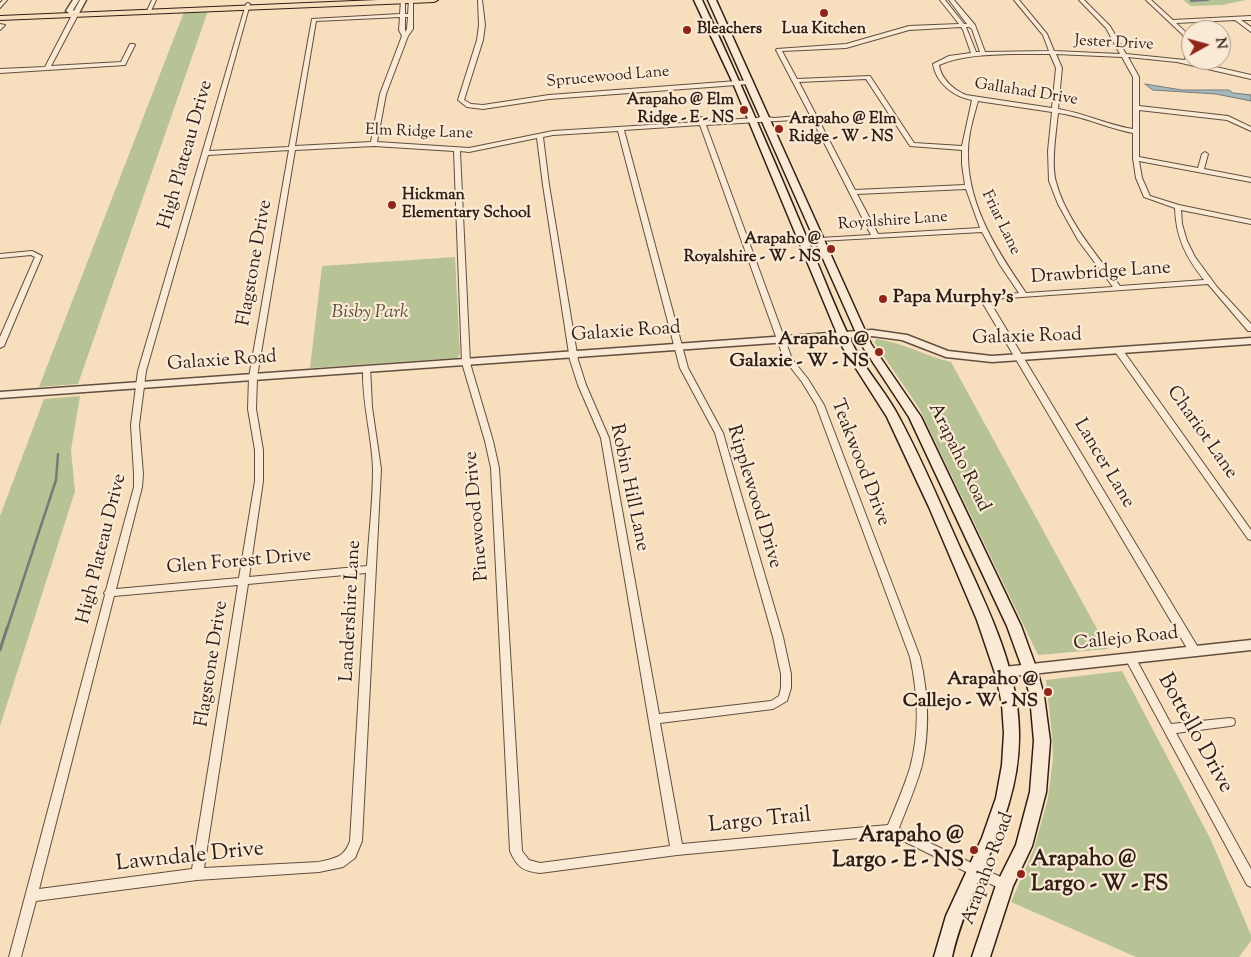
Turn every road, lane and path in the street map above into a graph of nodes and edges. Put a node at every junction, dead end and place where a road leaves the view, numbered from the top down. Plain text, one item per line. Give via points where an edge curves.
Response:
1 (5, 0) edge
2 (76, 0) edge
3 (83, 0) edge
4 (330, 0) edge
5 (434, 0) edge
6 (480, 0) edge
7 (698, 0) edge
8 (712, 0) edge
9 (942, 0) edge
10 (951, 0) edge
11 (1016, 0) edge
12 (1081, 0) edge
13 (1148, 0) edge
14 (227, 1) edge
15 (368, 1) edge
16 (406, 1) edge
17 (151, 6) edge
18 (247, 6) junction
19 (0, 7) edge
20 (195, 10) junction
21 (74, 12) junction
22 (0, 14) edge
23 (406, 16) junction
24 (1251, 18) edge
25 (1236, 19) junction
26 (1172, 22) junction
27 (0, 24) edge
28 (963, 25) junction
29 (972, 25) junction
30 (1181, 30) edge
31 (1251, 30) edge
32 (405, 36) junction
33 (730, 38) junction
34 (717, 39) junction
35 (132, 45) dead end
36 (974, 53) junction
37 (983, 53) junction
38 (1053, 54) junction
39 (1126, 56) junction
40 (1181, 61) edge
41 (47, 68) junction
42 (1221, 70) edge
43 (0, 71) edge
44 (1251, 77) edge
45 (794, 81) junction
46 (750, 82) junction
47 (737, 83) junction
48 (975, 100) junction
49 (1137, 108) junction
50 (1054, 111) junction
51 (813, 117) junction
52 (752, 119) junction
53 (767, 119) junction
54 (702, 122) junction
55 (620, 128) junction
56 (1251, 129) edge
57 (1137, 132) junction
58 (540, 135) junction
59 (374, 144) junction
60 (292, 148) junction
61 (965, 148) junction
62 (458, 150) junction
63 (204, 153) junction
64 (1206, 154) dead end
65 (1136, 158) junction
66 (1200, 171) junction
67 (1251, 180) edge
68 (968, 187) junction
69 (853, 192) junction
70 (1178, 207) junction
71 (1251, 222) edge
72 (985, 230) junction
73 (876, 236) junction
74 (821, 240) junction
75 (803, 241) junction
76 (0, 256) edge
77 (39, 256) joint
78 (1211, 282) junction
79 (1118, 288) junction
80 (1024, 295) junction
81 (993, 297) joint
82 (1251, 329) edge
83 (862, 334) junction
84 (844, 335) junction
85 (782, 340) junction
86 (1251, 341) edge
87 (0, 346) edge
88 (678, 347) junction
89 (1120, 351) junction
90 (574, 354) junction
91 (1020, 358) junction
92 (466, 363) junction
93 (367, 369) junction
94 (253, 377) junction
95 (140, 385) junction
96 (0, 395) edge
97 (1251, 537) edge
98 (372, 569) junction
99 (242, 581) junction
100 (110, 593) junction
101 (1251, 645) edge
102 (1195, 652) junction
103 (1130, 658) junction
104 (1030, 670) junction
105 (1004, 672) junction
106 (656, 719) junction
107 (1230, 722) dead end
108 (1168, 729) junction
109 (892, 830) junction
110 (677, 850) junction
111 (516, 851) joint
112 (351, 854) joint
113 (975, 870) junction
114 (197, 874) junction
115 (1249, 874) edge
116 (1005, 885) junction
117 (31, 896) junction
118 (15, 957) edge
119 (943, 957) edge
120 (980, 957) edge

1 - 19 street
2 - 21 street
3 - 21 street
4 - 18 main road
5 - 16 main road
6 - 47 street, Sprucewood Lane via 480,40 461,100 469,106 549,96
7 - 34 main road, Arapaho Road
8 - 33 main road, Arapaho Road
9 - 28 street
10 - 29 street
11 - 38 street via 1039,26
12 - 39 street via 1108,27
13 - 26 street
14 - 17 main road
14 - 18 main road
14 - 20 main road
15 - 16 main road
15 - 18 main road
16 - 23 street
16 - 23 street
17 - 20 main road
17 - 21 main road
18 - 20 main road
18 - 63 street, High Plateau Drive
21 - 22 main road
21 - 27 main road
21 - 41 street
23 - 32 street via 402,30
23 - 32 street via 410,29
23 - 60 street, Flagstone Drive via 314,20
24 - 25 street
25 - 26 street
25 - 31 street
26 - 30 street
28 - 29 street
28 - 36 street
28 - 45 street via 900,30 846,46 778,50
29 - 37 street
32 - 59 street via 383,94
33 - 34 main road
33 - 46 main road, Arapaho Road
34 - 47 main road, Arapaho Road
35 - 41 street via 123,64
36 - 37 street, Jester Drive
36 - 48 street, Gallahad Drive via 948,56 936,67 955,92
37 - 38 street, Jester Drive
38 - 39 street, Jester Drive
38 - 50 street via 1060,73
39 - 40 street, Jester Drive
39 - 49 street via 1136,77
41 - 43 street
42 - 44 street, Jester Drive
45 - 51 street
45 - 61 street via 868,77 912,145
46 - 47 street, Sprucewood Lane
46 - 53 main road, Arapaho Road
47 - 52 main road, Arapaho Road
48 - 50 street, Gallahad Drive
48 - 61 street, Friar Lane
49 - 56 street via 1228,118
49 - 57 street
50 - 57 street, Gallahad Drive
50 - 79 street via 1050,151 1052,181 1076,232
51 - 53 street, Elm Ridge Lane
51 - 69 street
52 - 53 street, Elm Ridge Lane
52 - 54 street, Elm Ridge Lane
52 - 75 main road, Arapaho Road
53 - 74 main road, Arapaho Road
54 - 55 street, Elm Ridge Lane
54 - 85 street, Teakwood Drive
55 - 58 street, Elm Ridge Lane
55 - 88 street, Ripplewood Drive
57 - 65 street
58 - 62 street, Elm Ridge Lane via 498,146
58 - 90 street, Robin Hill Lane
59 - 60 street, Elm Ridge Lane
59 - 62 street, Elm Ridge Lane
60 - 63 street, Elm Ridge Lane
60 - 94 street, Flagstone Drive
61 - 68 street, Friar Lane
62 - 92 street, Pinewood Drive
63 - 95 street, High Plateau Drive
64 - 66 street
65 - 66 street
65 - 70 street via 1147,198
66 - 67 street
68 - 69 street
68 - 72 street, Friar Lane
69 - 73 street
70 - 71 street
70 - 78 street via 1182,241
72 - 73 street, Royalshire Lane
72 - 80 street, Friar Lane
73 - 74 street, Royalshire Lane
74 - 75 street, Royalshire Lane
74 - 83 main road, Arapaho Road
75 - 84 main road, Arapaho Road
76 - 77 street
77 - 87 street
78 - 79 street, Drawbridge Lane
78 - 82 street
79 - 80 street, Drawbridge Lane
80 - 81 street, Drawbridge Lane
81 - 91 street, Lancer Lane via 987,298 986,305
83 - 84 street, Galaxie Road
83 - 91 street, Galaxie Road via 897,335 958,356
83 - 104 main road, Arapaho Road via 915,417 1014,626
84 - 85 street, Galaxie Road
84 - 105 main road, Arapaho Road via 859,367 893,417 990,631
85 - 88 street, Galaxie Road
85 - 109 street, Teakwood Drive via 788,359 820,405 915,657 921,683 918,758
86 - 89 street, Galaxie Road
88 - 90 street, Galaxie Road
88 - 106 street, Ripplewood Drive via 684,368 719,433 778,638 786,688 783,698 773,705
89 - 91 street, Galaxie Road
89 - 97 street, Chariot Lane
90 - 92 street, Galaxie Road
90 - 106 street, Robin Hill Lane via 582,385 605,438
91 - 102 street, Lancer Lane
92 - 93 street, Galaxie Road
92 - 111 street, Pinewood Drive via 495,468
93 - 94 street, Galaxie Road
93 - 98 street, Landershire Lane via 366,401 377,469
94 - 95 street, Galaxie Road
94 - 99 street, Flagstone Drive via 252,409 260,465
95 - 96 street, Galaxie Road
95 - 100 street, High Plateau Drive via 135,430 140,478
98 - 99 street, Glen Forest Drive
98 - 112 street, Landershire Lane via 356,841
99 - 100 street, Glen Forest Drive
99 - 114 street, Flagstone Drive
100 - 117 street, High Plateau Drive
101 - 102 street, Callejo Road
102 - 103 street, Callejo Road
103 - 104 street, Callejo Road
103 - 108 street, Bottello Drive
104 - 105 street, Callejo Road
104 - 116 main road, Arapaho Road via 1037,696 1042,741 1038,784 1024,846
105 - 113 main road, Arapaho Road via 1012,722 1010,763 998,817
106 - 110 street, Robin Hill Lane
107 - 108 street
108 - 115 street, Bottello Drive
109 - 110 street, Largo Trail
109 - 113 street
110 - 111 street, Largo Trail via 540,868 520,861
112 - 114 street, Lawndale Drive via 339,863 319,867
113 - 116 street
113 - 119 main road, Arapaho Road via 959,905
114 - 117 street, Lawndale Drive
116 - 120 main road, Arapaho Road
117 - 118 street, High Plateau Drive

